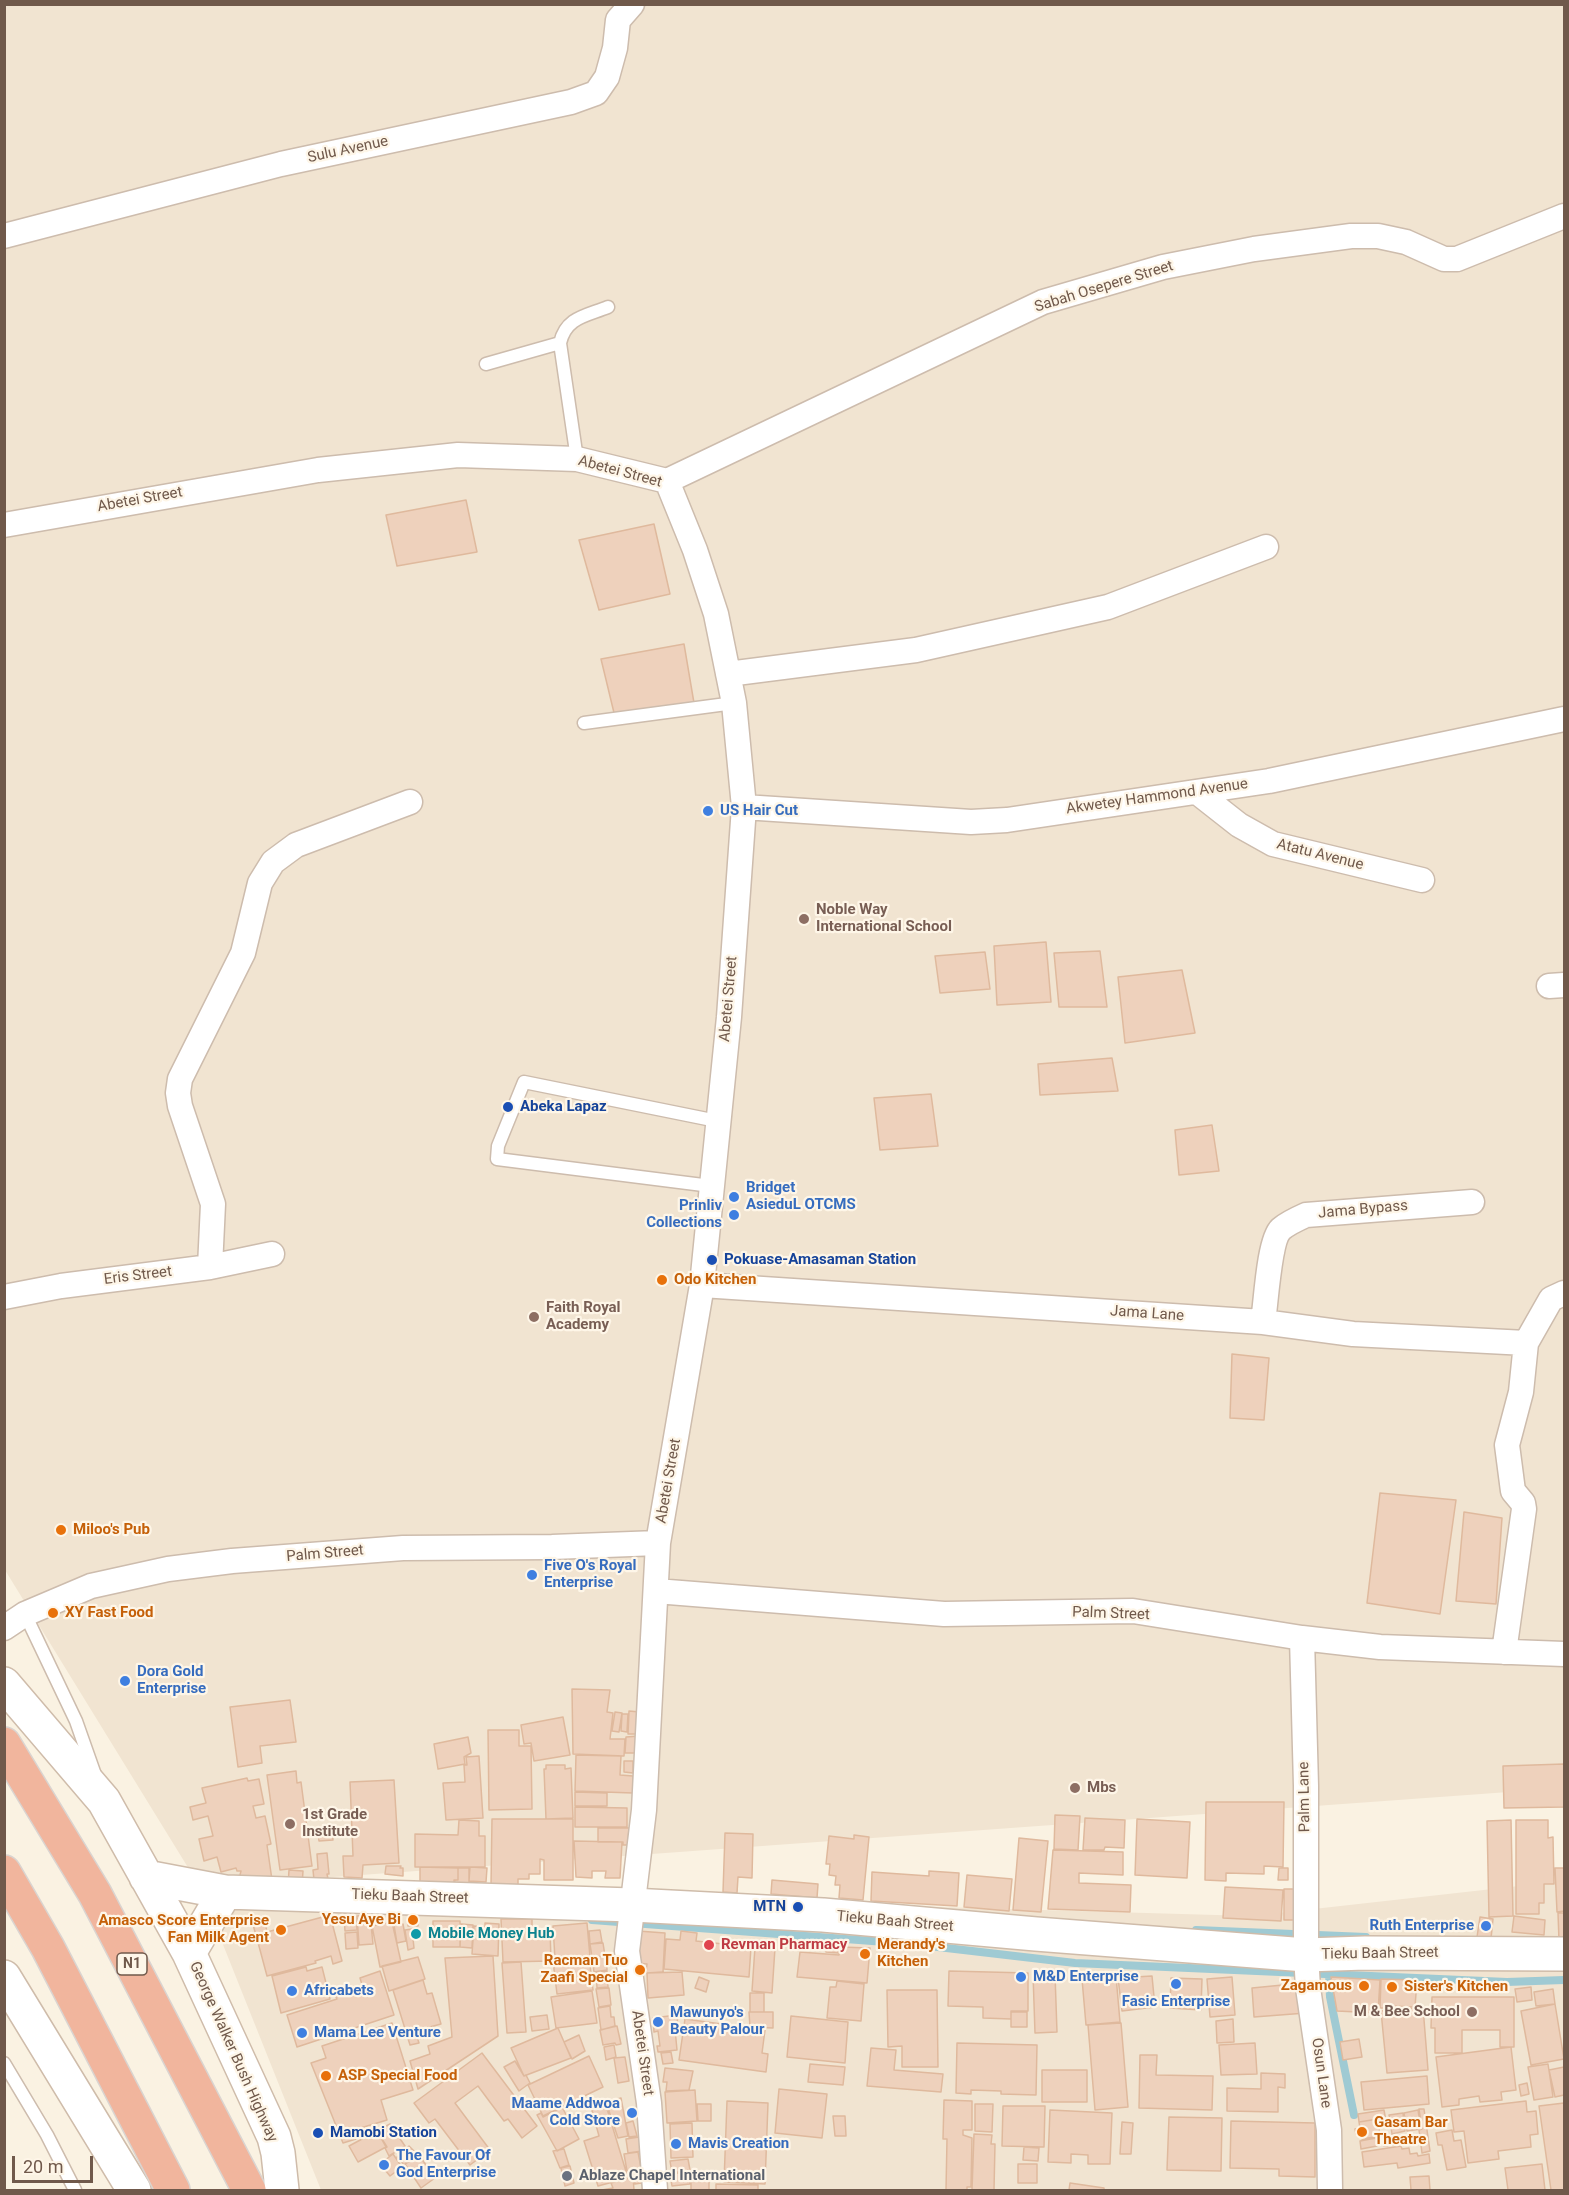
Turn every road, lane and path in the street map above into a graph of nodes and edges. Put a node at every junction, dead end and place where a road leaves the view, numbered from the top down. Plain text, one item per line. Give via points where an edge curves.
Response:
1 (632, 4) edge
2 (1564, 216) edge
3 (4, 236) edge
4 (608, 307) dead end
5 (560, 344) junction
6 (486, 364) dead end
7 (578, 459) junction
8 (667, 481) junction
9 (4, 525) edge
10 (1266, 547) dead end
11 (728, 674) junction
12 (734, 703) junction
13 (1564, 719) edge
14 (584, 723) dead end
15 (1197, 792) junction
16 (410, 802) dead end
17 (744, 807) junction
18 (1422, 880) dead end
19 (717, 1121) junction
20 (711, 1186) junction
21 (1472, 1202) dead end
22 (272, 1254) dead end
23 (210, 1267) junction
24 (702, 1285) junction
25 (1564, 1293) edge
26 (4, 1297) edge
27 (1263, 1322) junction
28 (1526, 1343) junction
29 (658, 1543) junction
30 (656, 1591) junction
31 (25, 1614) junction
32 (4, 1628) edge
33 (1302, 1638) junction
34 (1504, 1652) junction
35 (1564, 1654) edge
36 (4, 1684) edge
37 (4, 1743) edge
38 (104, 1802) junction
39 (4, 1872) edge
40 (146, 1877) junction
41 (225, 1892) junction
42 (632, 1905) junction
43 (189, 1953) junction
44 (1564, 1954) edge
45 (1306, 1955) junction
46 (4, 1977) edge
47 (4, 2063) edge
48 (75, 2190) edge
49 (134, 2190) edge
50 (173, 2190) edge
51 (249, 2190) edge
52 (282, 2190) edge
53 (655, 2190) edge
54 (1330, 2190) edge

1 - 3 street, Sulu Avenue via 618,20 615,48 596,93 571,102 281,164
2 - 8 street, Sabah Osepere Street via 1457,258 1444,259 1406,242 1378,236 1351,236 1163,267 1043,302
4 - 5 lane via 569,323
5 - 6 lane
5 - 7 lane
7 - 8 street, Abetei Street
7 - 9 street, Abetei Street via 458,455 318,470
8 - 11 street, Abetei Street via 716,614
10 - 11 street via 1108,608 916,650
11 - 12 street, Abetei Street
12 - 14 lane
12 - 17 street, Abetei Street
13 - 15 street, Akwetey Hammond Avenue via 1269,781
15 - 17 street, Akwetey Hammond Avenue via 971,822
15 - 18 street, Atatu Avenue via 1239,825 1273,844
16 - 23 street via 296,845 273,862 260,883 243,953 180,1079 178,1093 213,1204
17 - 19 street, Abetei Street via 729,1017
19 - 20 street, Abetei Street
19 - 20 lane via 524,1082 498,1146 497,1159
20 - 24 street, Abetei Street
21 - 27 street, Jama Bypass via 1306,1215 1291,1222 1279,1230 1273,1243
22 - 23 street, Eris Street
23 - 26 street, Eris Street
24 - 27 street, Jama Lane
24 - 29 street, Abetei Street
25 - 28 street via 1551,1299
27 - 28 street, Jama Lane via 1353,1334
28 - 34 street via 1521,1392 1507,1445 1513,1491 1524,1509
29 - 30 street, Abetei Street
29 - 31 street, Palm Street via 404,1548 168,1569 91,1586
30 - 33 street, Palm Street via 944,1614 1133,1611
30 - 42 street, Abetei Street via 644,1810
31 - 32 street, Palm Street
31 - 38 lane via 76,1721
33 - 34 street, Palm Street via 1380,1647
33 - 45 street, Palm Lane
34 - 35 street, Palm Street
36 - 38 street, George Walker Bush Highway
37 - 51 highway, N1 via 95,1894
38 - 40 street, George Walker Bush Highway
39 - 50 highway via 48,1948
40 - 41 street, Tieku Baah Street
40 - 43 street, George Walker Bush Highway
41 - 42 street, Tieku Baah Street
41 - 43 street
42 - 45 street, Tieku Baah Street via 823,1915
42 - 53 street, Abetei Street via 627,1951 648,2103
43 - 52 street, George Walker Bush Highway via 274,2137
44 - 45 street, Tieku Baah Street
45 - 54 street, Osun Lane via 1329,2130
46 - 49 street
47 - 48 lane

